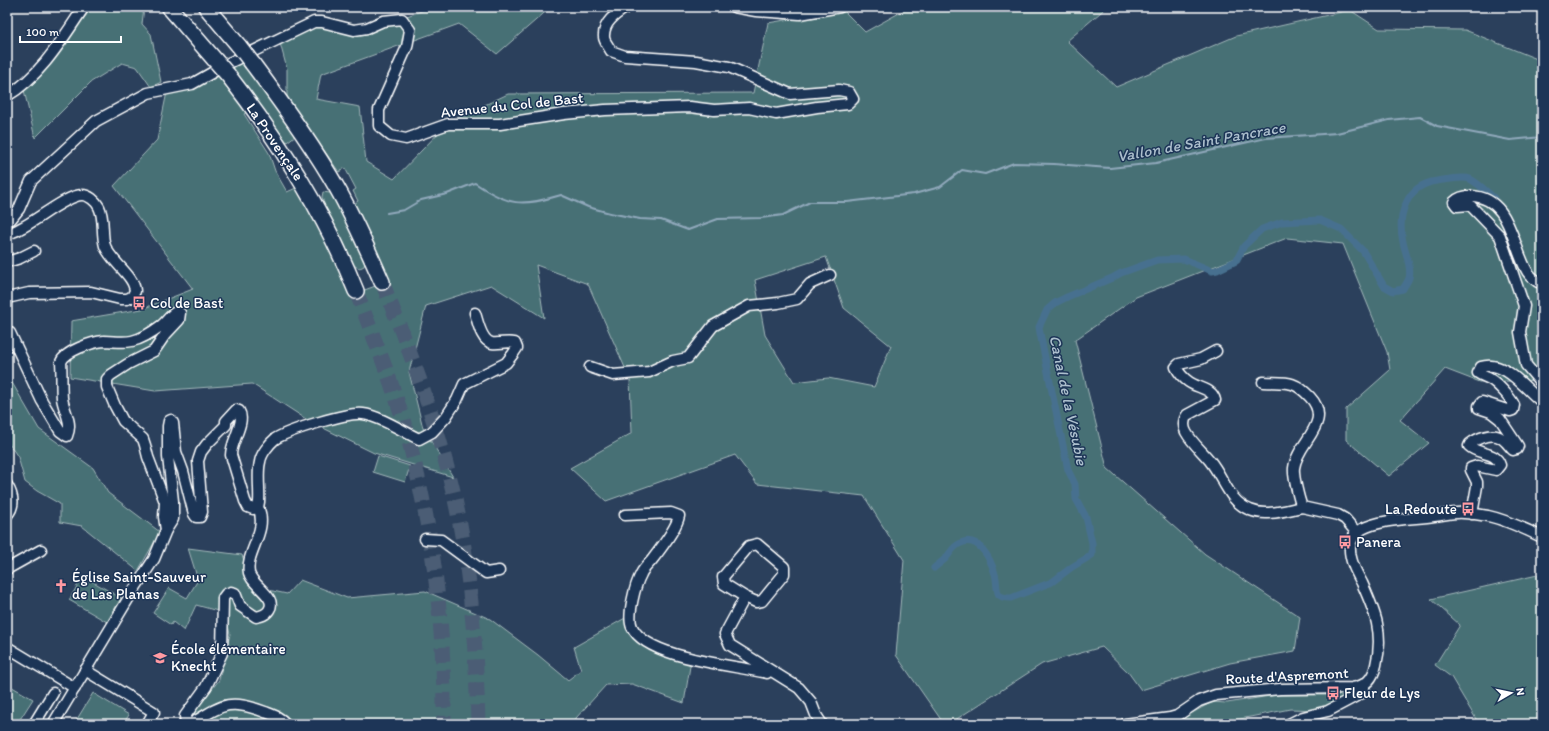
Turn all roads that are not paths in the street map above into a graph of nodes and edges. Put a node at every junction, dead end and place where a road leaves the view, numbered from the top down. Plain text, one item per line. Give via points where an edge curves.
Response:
1 (84, 7) edge
2 (206, 7) edge
3 (627, 7) edge
4 (734, 7) edge
5 (840, 7) edge
6 (170, 8) edge
7 (7, 96) edge
8 (7, 222) edge
9 (7, 234) edge
10 (34, 251) dead end
11 (7, 262) edge
12 (830, 275) dead end
13 (382, 282) tunnel mouth
14 (1542, 282) edge
15 (356, 291) tunnel mouth
16 (7, 298) edge
17 (475, 313) dead end
18 (7, 331) edge
19 (1216, 351) dead end
20 (590, 367) dead end
21 (1263, 382) dead end
22 (1542, 384) edge
23 (1542, 402) edge
24 (7, 485) edge
25 (258, 507) junction
26 (1302, 507) junction
27 (1472, 514) junction
28 (7, 515) edge
29 (625, 515) dead end
30 (166, 530) junction
31 (1357, 533) junction
32 (1542, 537) edge
33 (425, 539) dead end
34 (41, 550) dead end
35 (7, 568) edge
36 (499, 570) dead end
37 (745, 597) junction
38 (7, 647) edge
39 (86, 670) junction
40 (777, 675) junction
41 (1364, 685) junction
42 (75, 688) junction
43 (53, 693) dead end
44 (34, 724) edge
45 (53, 724) edge
46 (147, 724) edge
47 (186, 724) edge
48 (191, 724) edge
49 (286, 724) edge
50 (822, 724) edge
51 (1125, 724) edge
52 (1289, 724) edge

1 - 7 street via 42,66
2 - 13 highway, La Provençale, bridge via 252,62 300,128 354,219
3 - 8 street, Avenue du Col de Bast via 611,18 605,26 604,38 611,51 625,56 696,61 729,67 790,94 839,90 849,92 853,99 848,104 776,114 749,108 714,110 690,107 605,110 500,124 448,124 406,139 391,136 380,126 379,110 407,47 410,30 402,19 383,21 354,30 314,22 192,84 148,93 96,121 30,181 19,209
4 - 5 street via 800,14
6 - 15 highway, La Provençale, bridge via 228,75 270,131 298,174 329,230
9 - 16 street via 69,199 82,195 91,198 97,203 101,213 103,238 107,250 134,285 134,294 128,299 99,292 29,293
10 - 11 street
12 - 20 street via 810,284 797,299 749,306 713,326 688,358 673,361 649,372 613,375
14 - 22 street via 1538,282 1527,272 1503,214 1494,204 1478,196 1457,198 1454,202 1457,206 1470,205 1500,236 1524,306 1520,332 1526,365
17 - 25 street via 486,340 491,343 515,343 517,348 506,363 464,384 446,417 432,432 419,439 362,413 312,424 280,436 264,452 260,462
18 - 30 street via 10,332 42,401 60,431 67,436 70,425 62,398 63,358 88,345 103,341 132,341 162,325 176,312 180,313 179,320 154,351 122,367 107,378 107,387 123,420 143,439 165,502
19 - 26 street via 1176,367 1189,382 1210,392 1215,400 1187,415 1184,425 1187,434 1213,464 1231,496 1239,504 1258,513
21 - 26 street via 1293,383 1316,403 1319,417 1317,424 1296,456 1293,470
23 - 27 street via 1505,369 1488,365 1481,367 1478,373 1502,389 1514,405 1510,411 1482,402 1479,408 1491,412 1500,419 1518,446 1513,450 1502,438 1493,435 1470,444 1472,449 1494,457 1500,465 1496,470 1477,466 1472,468 1477,486
24 - 28 street via 12,494 13,506
25 - 30 street via 248,507 231,454 242,416 239,411 236,410 201,452 198,461 202,512 200,517 194,514 176,452 174,426 171,420 168,422 168,457 173,519
25 - 47 street via 261,515 260,527 249,572 272,604 263,616 256,617 240,606 235,593 226,594 223,598 222,653 206,687 185,716
26 - 31 street via 1338,515
27 - 31 street via 1454,513 1385,522
27 - 32 street via 1508,522
29 - 40 street via 675,513 679,516 641,573 636,586 630,619 637,634 650,645 678,656
30 - 39 street via 154,559
31 - 41 street, Route d'Aspremont via 1350,546 1351,556 1373,607 1380,635 1375,670
33 - 36 street via 441,540 486,573
34 - 35 street
37 - 37 street via 724,584 723,577 749,546 757,544 784,567 784,574 762,601 756,602
37 - 40 street via 725,634 730,644
38 - 42 street
39 - 42 street
39 - 46 street via 154,712
40 - 50 street via 799,688 811,702
41 - 51 street, Route d'Aspremont via 1352,688 1280,689 1216,695 1199,701 1177,716
41 - 52 street via 1364,692 1328,711
42 - 45 street
43 - 44 street
48 - 49 street via 221,707 236,704 250,706 279,718

